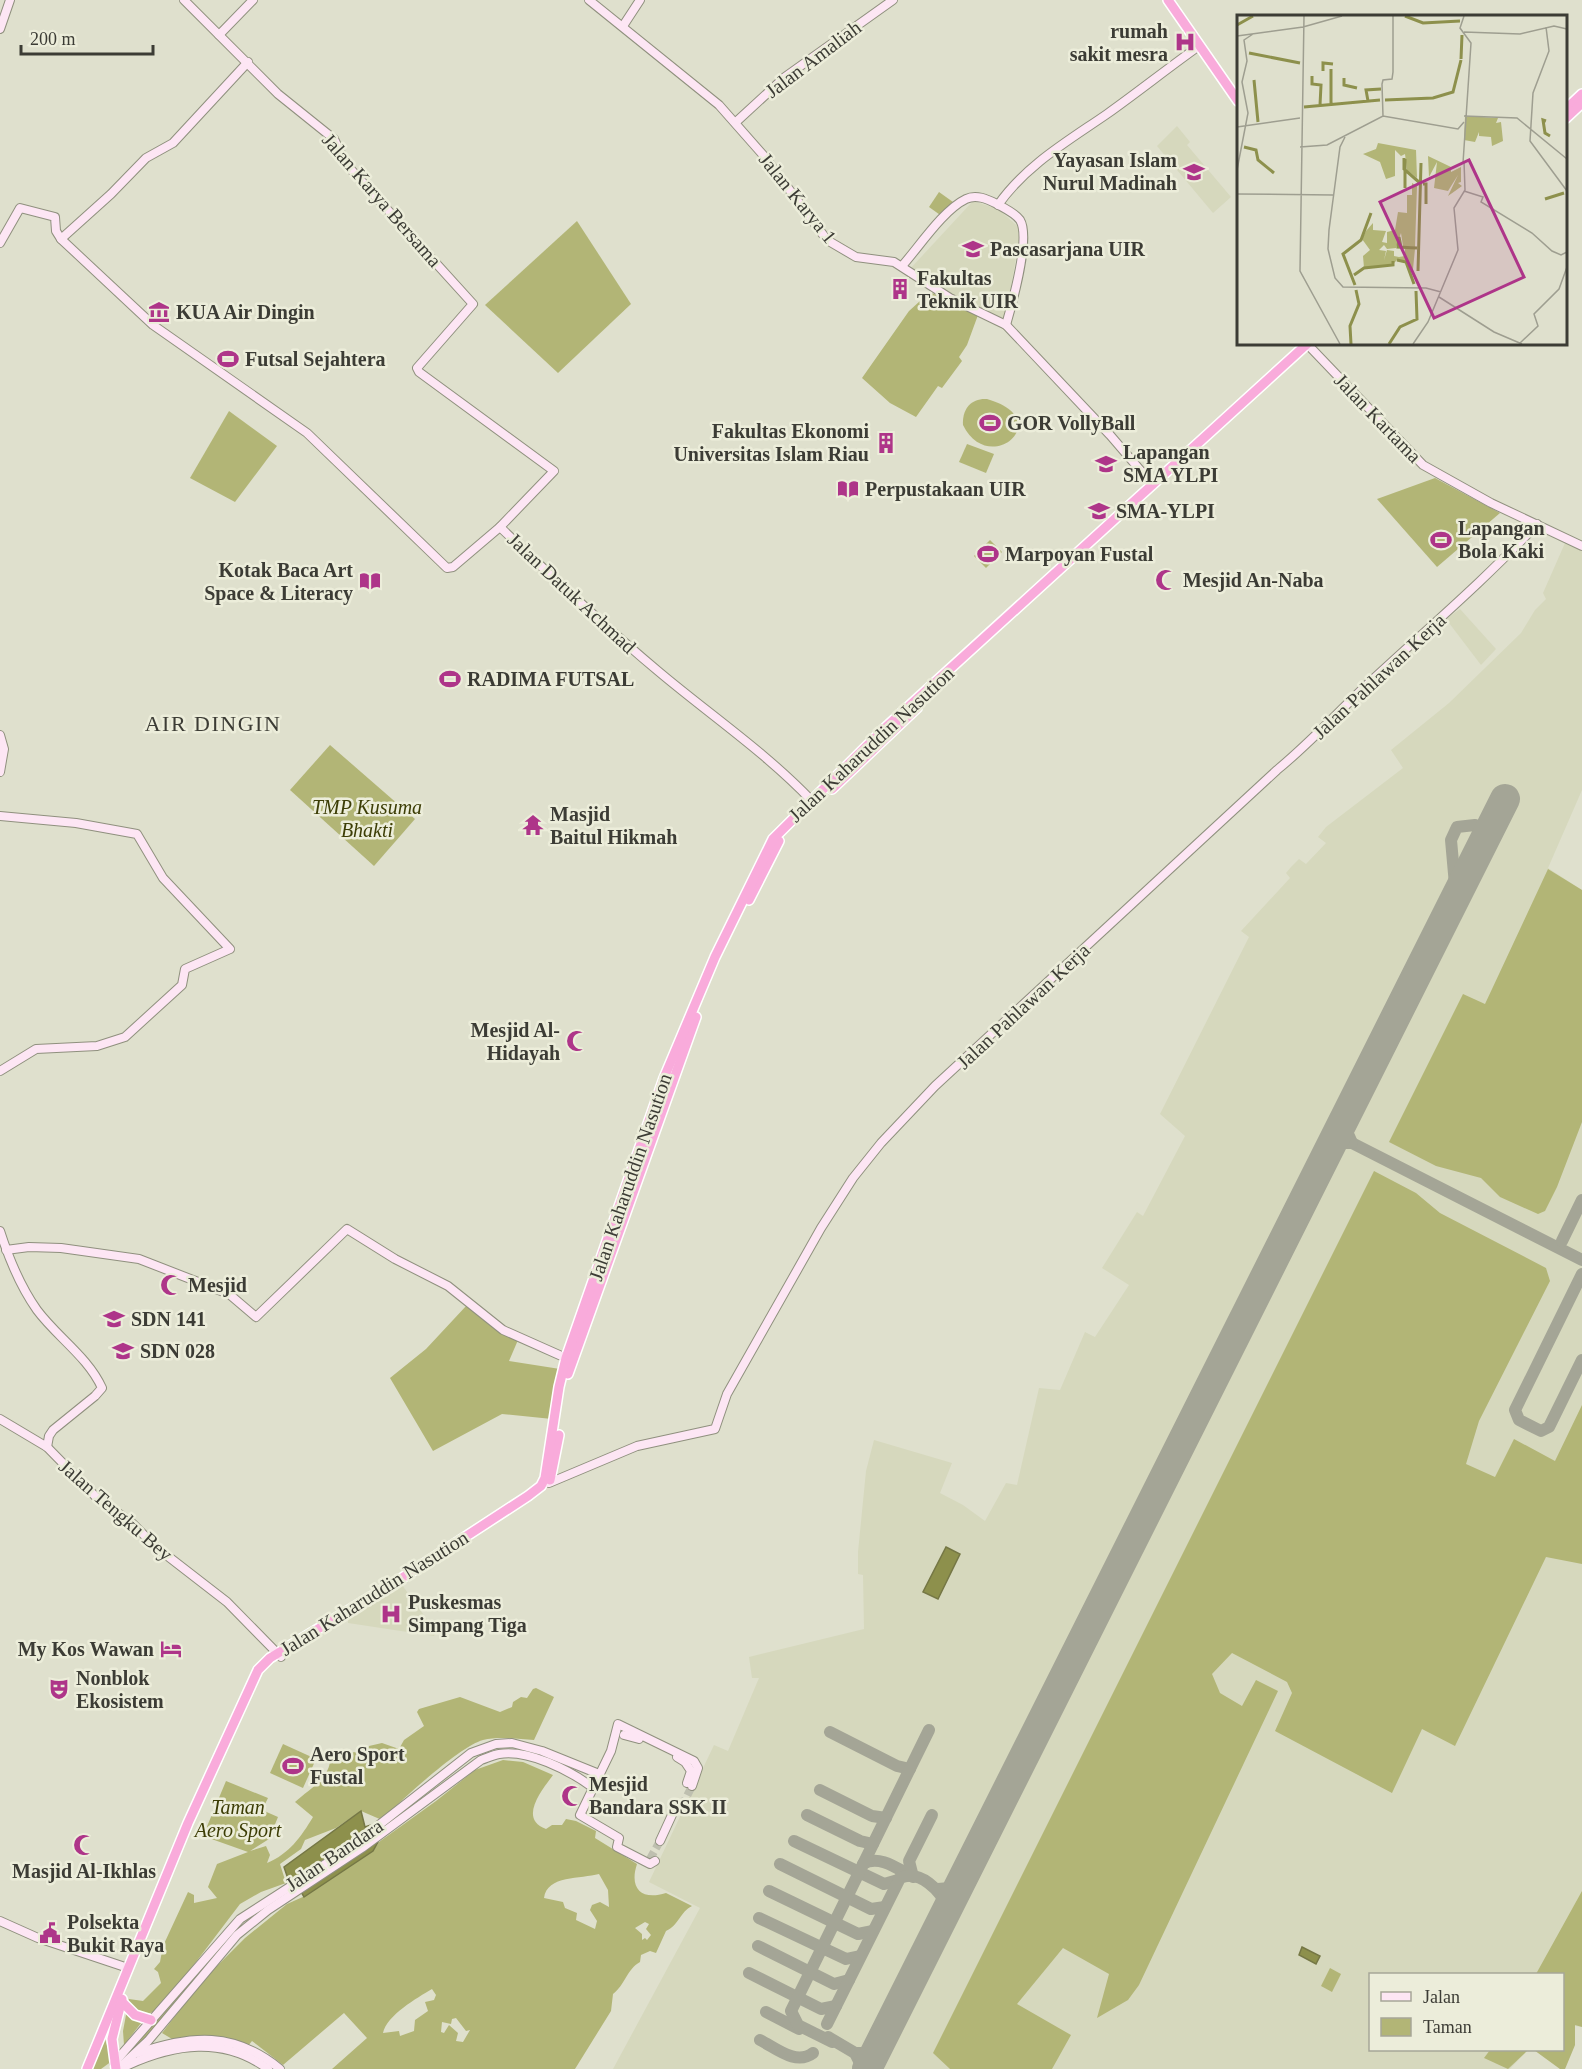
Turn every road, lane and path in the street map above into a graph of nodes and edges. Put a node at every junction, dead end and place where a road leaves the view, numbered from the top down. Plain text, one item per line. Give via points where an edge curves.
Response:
1 (10, 0) edge
2 (184, 0) edge
3 (253, 0) edge
4 (589, 0) edge
5 (640, 0) edge
6 (893, 0) edge
7 (1168, 0) edge
8 (623, 26) junction
9 (0, 29) edge
10 (219, 35) junction
11 (1199, 46) junction
12 (248, 62) junction
13 (1582, 94) edge
14 (1237, 98) edge
15 (1582, 103) edge
16 (1567, 108) edge
17 (1567, 117) edge
18 (736, 122) junction
19 (998, 205) junction
20 (61, 239) junction
21 (0, 243) edge
22 (902, 266) junction
23 (1006, 325) junction
24 (1310, 345) edge
25 (1196, 448) junction
26 (1153, 485) junction
27 (1537, 524) junction
28 (500, 527) junction
29 (1582, 546) edge
30 (0, 735) edge
31 (857, 760) junction
32 (0, 772) edge
33 (811, 800) junction
34 (0, 816) edge
35 (703, 993) junction
36 (0, 1071) edge
37 (0, 1231) edge
38 (6, 1250) junction
39 (587, 1307) junction
40 (566, 1358) junction
41 (0, 1419) edge
42 (48, 1447) junction
43 (546, 1483) junction
44 (280, 1655) junction
45 (633, 1731) junction
46 (624, 1735) junction
47 (614, 1739) junction
48 (599, 1774) junction
49 (428, 1787) junction
50 (592, 1788) junction
51 (435, 1795) junction
52 (680, 1805) tunnel mouth
53 (382, 1828) junction
54 (662, 1842) tunnel mouth
55 (651, 1861) dead end
56 (0, 1921) edge
57 (212, 1949) junction
58 (136, 1954) junction
59 (219, 1955) junction
60 (128, 1968) junction
61 (121, 2001) junction
62 (151, 2020) junction
63 (159, 2027) junction
64 (167, 2043) junction
65 (135, 2054) junction
66 (117, 2068) edge
67 (87, 2069) edge
68 (268, 2069) edge
69 (280, 2069) edge

1 - 9 street
2 - 10 street, Jalan Karya Bersama
3 - 10 street
4 - 8 street, Jalan Karya 1
5 - 8 street
6 - 18 street, Jalan Amaliah via 785,77
7 - 11 highway
8 - 18 street, Jalan Karya 1 via 703,90
10 - 12 street, Jalan Karya Bersama
11 - 14 highway
11 - 19 street via 1054,149
12 - 20 street via 173,143 146,158
12 - 28 street, Jalan Karya Bersama via 278,94 334,139 346,164 473,304 417,368 554,471
13 - 16 highway
15 - 17 highway
18 - 22 street, Jalan Karya 1 via 827,240 856,257 888,260
19 - 22 street via 971,197 958,204
19 - 23 street via 1017,217 1023,230 1021,261
20 - 21 street via 55,217 20,208
20 - 28 street, Jalan Datuk Achmad via 153,325 307,433 441,564 453,567
22 - 23 street, Jalan Karya 1 via 950,298
23 - 26 street, Jalan Karya 1
24 - 25 highway, Jalan Kaharuddin Nasution
24 - 27 street, Jalan Kartama via 1417,460 1491,503
25 - 26 highway, Jalan Kaharuddin Nasution
25 - 31 highway, Jalan Kaharuddin Nasution
26 - 31 highway, Jalan Kaharuddin Nasution
27 - 29 street, Jalan Kartama
27 - 43 street, Jalan Pahlawan Kerja via 1298,754 935,1086 881,1143 829,1214 727,1394 715,1429 637,1446
28 - 33 street, Jalan Datuk Achmad via 572,598
30 - 32 street via 4,749
31 - 33 highway, Jalan Kaharuddin Nasution
31 - 35 highway, Jalan Kaharuddin Nasution via 777,843
33 - 35 highway, Jalan Kaharuddin Nasution via 771,843
34 - 36 street via 133,832 145,843 163,878 230,949 185,969 183,983 125,1037 97,1046 36,1049
35 - 39 highway, Jalan Kaharuddin Nasution via 662,1084
37 - 38 street, Jalan Tengku Bey
38 - 40 street via 61,1248 139,1259 229,1294 256,1317 347,1229 448,1286 502,1330
38 - 42 street, Jalan Tengku Bey via 38,1311 81,1358 102,1388 53,1430
39 - 40 highway, Jalan Kaharuddin Nasution
39 - 43 highway, Jalan Kaharuddin Nasution via 568,1373 555,1465
40 - 43 highway, Jalan Kaharuddin Nasution
41 - 42 street
42 - 44 street, Jalan Tengku Bey via 96,1497 227,1602
43 - 44 highway, Jalan Kaharuddin Nasution
44 - 58 highway, Jalan Kaharuddin Nasution via 266,1661 252,1681 188,1823
45 - 46 street
45 - 46 street via 694,1761 698,1768 689,1785 691,1771 685,1762
45 - 47 street via 618,1724
46 - 47 street
47 - 48 street
48 - 49 street, Jalan Bandara via 527,1746 496,1744 471,1753
48 - 50 street
49 - 51 street
49 - 53 street, Jalan Bandara
50 - 51 street, Jalan Bandara via 527,1756 499,1754 468,1768
50 - 55 street via 580,1815 619,1838 617,1847
51 - 53 street, Jalan Bandara
52 - 54 street
53 - 57 street, Jalan Bandara via 240,1919
53 - 59 street, Jalan Bandara via 260,1917
56 - 60 street
57 - 59 street
57 - 62 street, Jalan Bandara
58 - 60 highway, Jalan Kaharuddin Nasution
58 - 61 highway, Jalan Kaharuddin Nasution
59 - 63 street, Jalan Bandara
60 - 67 highway, Jalan Kaharuddin Nasution
61 - 62 highway via 135,2015
61 - 66 highway, Jalan Kaharuddin Nasution via 112,2032
62 - 66 street, Jalan Bandara
63 - 64 street via 159,2037
63 - 65 street, Jalan Bandara
64 - 65 street
64 - 69 street via 229,2041 250,2049
65 - 66 street
66 - 68 street via 170,2050 208,2046 238,2052

